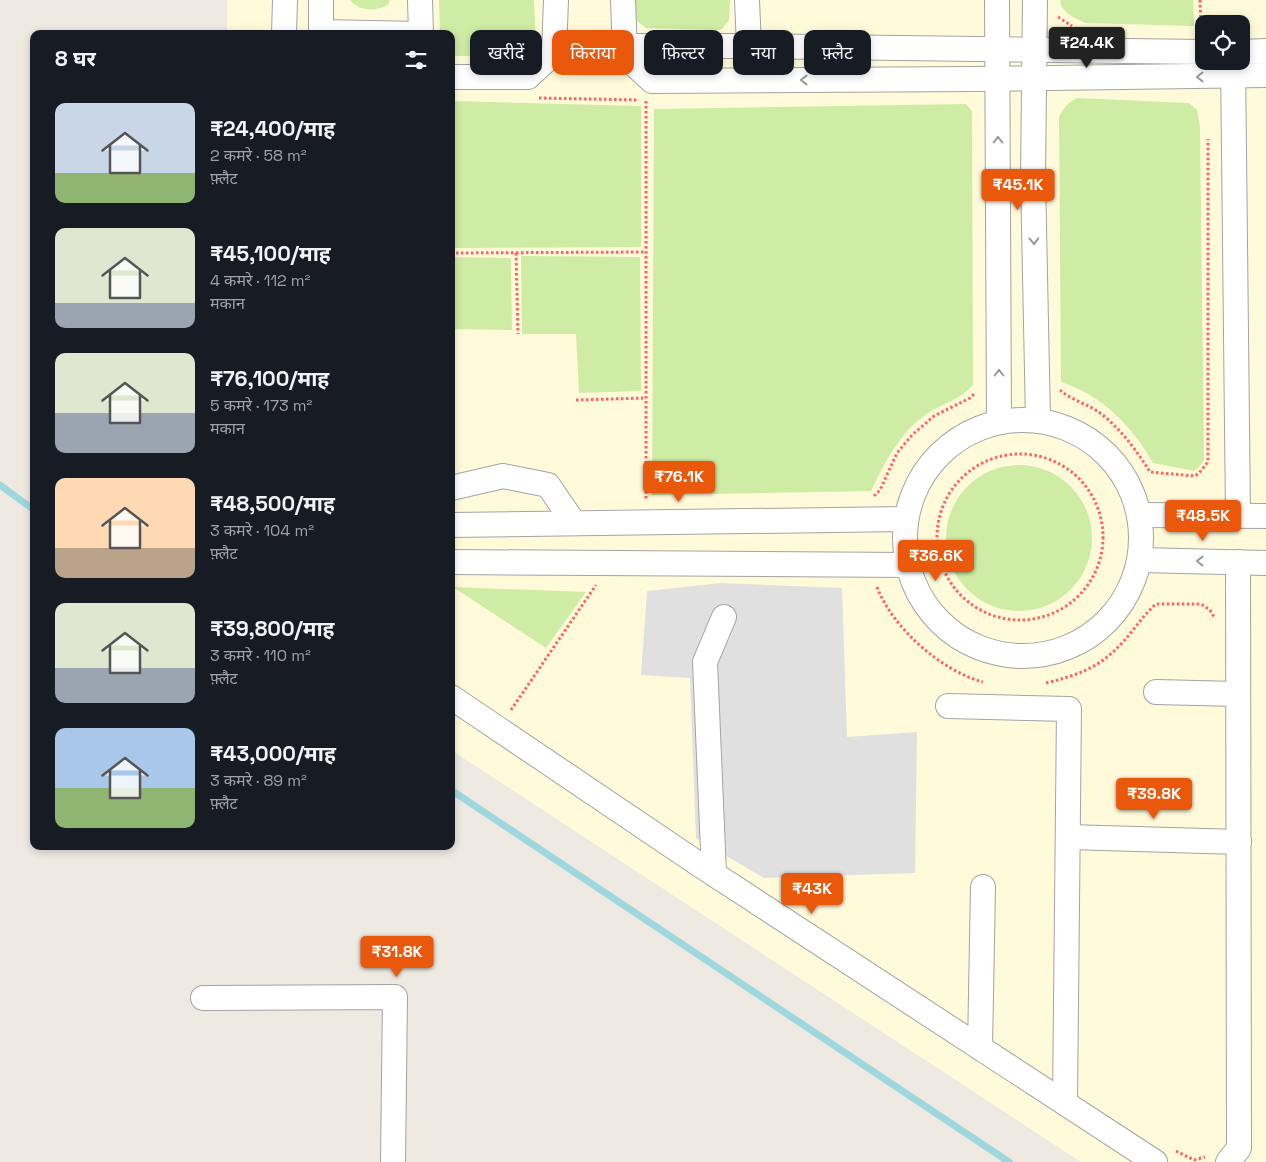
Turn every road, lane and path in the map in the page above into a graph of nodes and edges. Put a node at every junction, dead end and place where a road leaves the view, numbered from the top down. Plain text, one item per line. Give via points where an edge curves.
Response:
1 (285, 0) edge
2 (321, 0) edge
3 (420, 0) edge
4 (556, 0) edge
5 (623, 0) edge
6 (747, 0) edge
7 (997, 0) edge
8 (1035, 0) edge
9 (1200, 0) edge
10 (1201, 15) edge
11 (602, 26) dead end
12 (284, 30) edge
13 (321, 30) edge
14 (421, 30) edge
15 (602, 30) edge
16 (625, 30) edge
17 (748, 30) edge
18 (1195, 41) edge
19 (634, 46) edge
20 (733, 46) edge
21 (794, 46) edge
22 (997, 49) junction
23 (1034, 49) junction
24 (1266, 51) edge
25 (1250, 52) edge
26 (634, 64) edge
27 (1211, 70) edge
28 (1233, 70) edge
29 (1238, 70) edge
30 (1266, 75) edge
31 (455, 77) edge
32 (1034, 78) junction
33 (987, 79) junction
34 (636, 96) dead end
35 (539, 98) dead end
36 (646, 100) junction
37 (652, 102) dead end
38 (1208, 135) dead end
39 (646, 252) junction
40 (455, 253) edge
41 (516, 253) junction
42 (518, 334) dead end
43 (1055, 383) dead end
44 (979, 386) dead end
45 (646, 398) junction
46 (576, 400) dead end
47 (1038, 420) junction
48 (999, 422) junction
49 (455, 487) edge
50 (870, 500) dead end
51 (646, 501) dead end
52 (1139, 515) junction
53 (1238, 516) junction
54 (1266, 516) edge
55 (938, 518) joint
56 (906, 519) junction
57 (574, 523) junction
58 (455, 525) edge
59 (1140, 560) junction
60 (455, 562) edge
61 (1238, 562) junction
62 (1266, 563) edge
63 (907, 565) junction
64 (597, 585) dead end
65 (876, 585) dead end
66 (724, 617) dead end
67 (1216, 620) dead end
68 (986, 682) dead end
69 (1042, 684) dead end
70 (1156, 692) dead end
71 (1238, 694) junction
72 (455, 699) edge
73 (948, 706) dead end
74 (508, 714) dead end
75 (1068, 837) junction
76 (1239, 842) junction
77 (714, 874) junction
78 (984, 887) dead end
79 (203, 998) dead end
80 (980, 1048) junction
81 (1065, 1103) junction
82 (1162, 1154) edge
83 (1220, 1157) edge
84 (393, 1162) edge

1 - 12 street
2 - 13 street
3 - 14 street
4 - 31 street via 554,53 528,77
5 - 16 street
6 - 17 street
7 - 22 street
8 - 23 street
9 - 10 path
11 - 15 path
18 - 23 street
19 - 20 street
21 - 22 street
22 - 23 street
22 - 33 street
23 - 32 street
24 - 25 street
33 -> 26 street via 652,81
27 -> 32 street
28 - 53 street
29 - 30 street
32 - 33 street
32 -> 47 street
48 -> 33 street
34 - 36 path
35 - 36 path
36 - 37 path
36 - 39 path
38 - 43 path via 1208,462 1195,476 1150,472 1118,429 1101,413 1066,395
39 - 41 path
39 - 45 path
40 - 41 path
41 - 42 path
44 - 50 path via 970,398 934,416 912,434 897,453 880,490
45 - 46 path
45 - 51 path
47 - 48 street
47 - 52 street via 1075,432 1106,454 1129,485
48 - 56 street via 963,435 934,459 913,492
49 - 57 street via 503,476 548,485
52 - 53 street
52 - 59 street
53 - 54 street
55 - 55 path via 948,494 967,472 991,458 1019,453 1048,458 1072,472 1092,493 1102,519 1104,548 1095,575 1078,598 1055,614 1030,621 1003,620 978,610 958,593 948,578 937,545
56 - 57 street
56 - 63 street
57 - 58 street
61 -> 59 street
59 - 63 street via 1126,598 1101,629 1067,649 1028,658 988,652 952,634 924,605
60 - 63 street
61 - 62 street
61 - 71 street
64 - 74 path
65 - 68 path via 898,622 926,650 948,668
66 - 77 street via 705,662
67 - 69 path via 1201,604 1156,604 1120,646 1102,661 1074,677
70 - 71 street
71 - 76 street
72 - 77 street
73 - 75 street via 1069,709
75 - 76 street
75 - 81 street
76 - 83 street via 1239,1148
77 - 80 street
78 - 80 street
79 - 84 street via 395,997
80 - 81 street
81 - 82 street
82 - 83 path via 1194,1160

